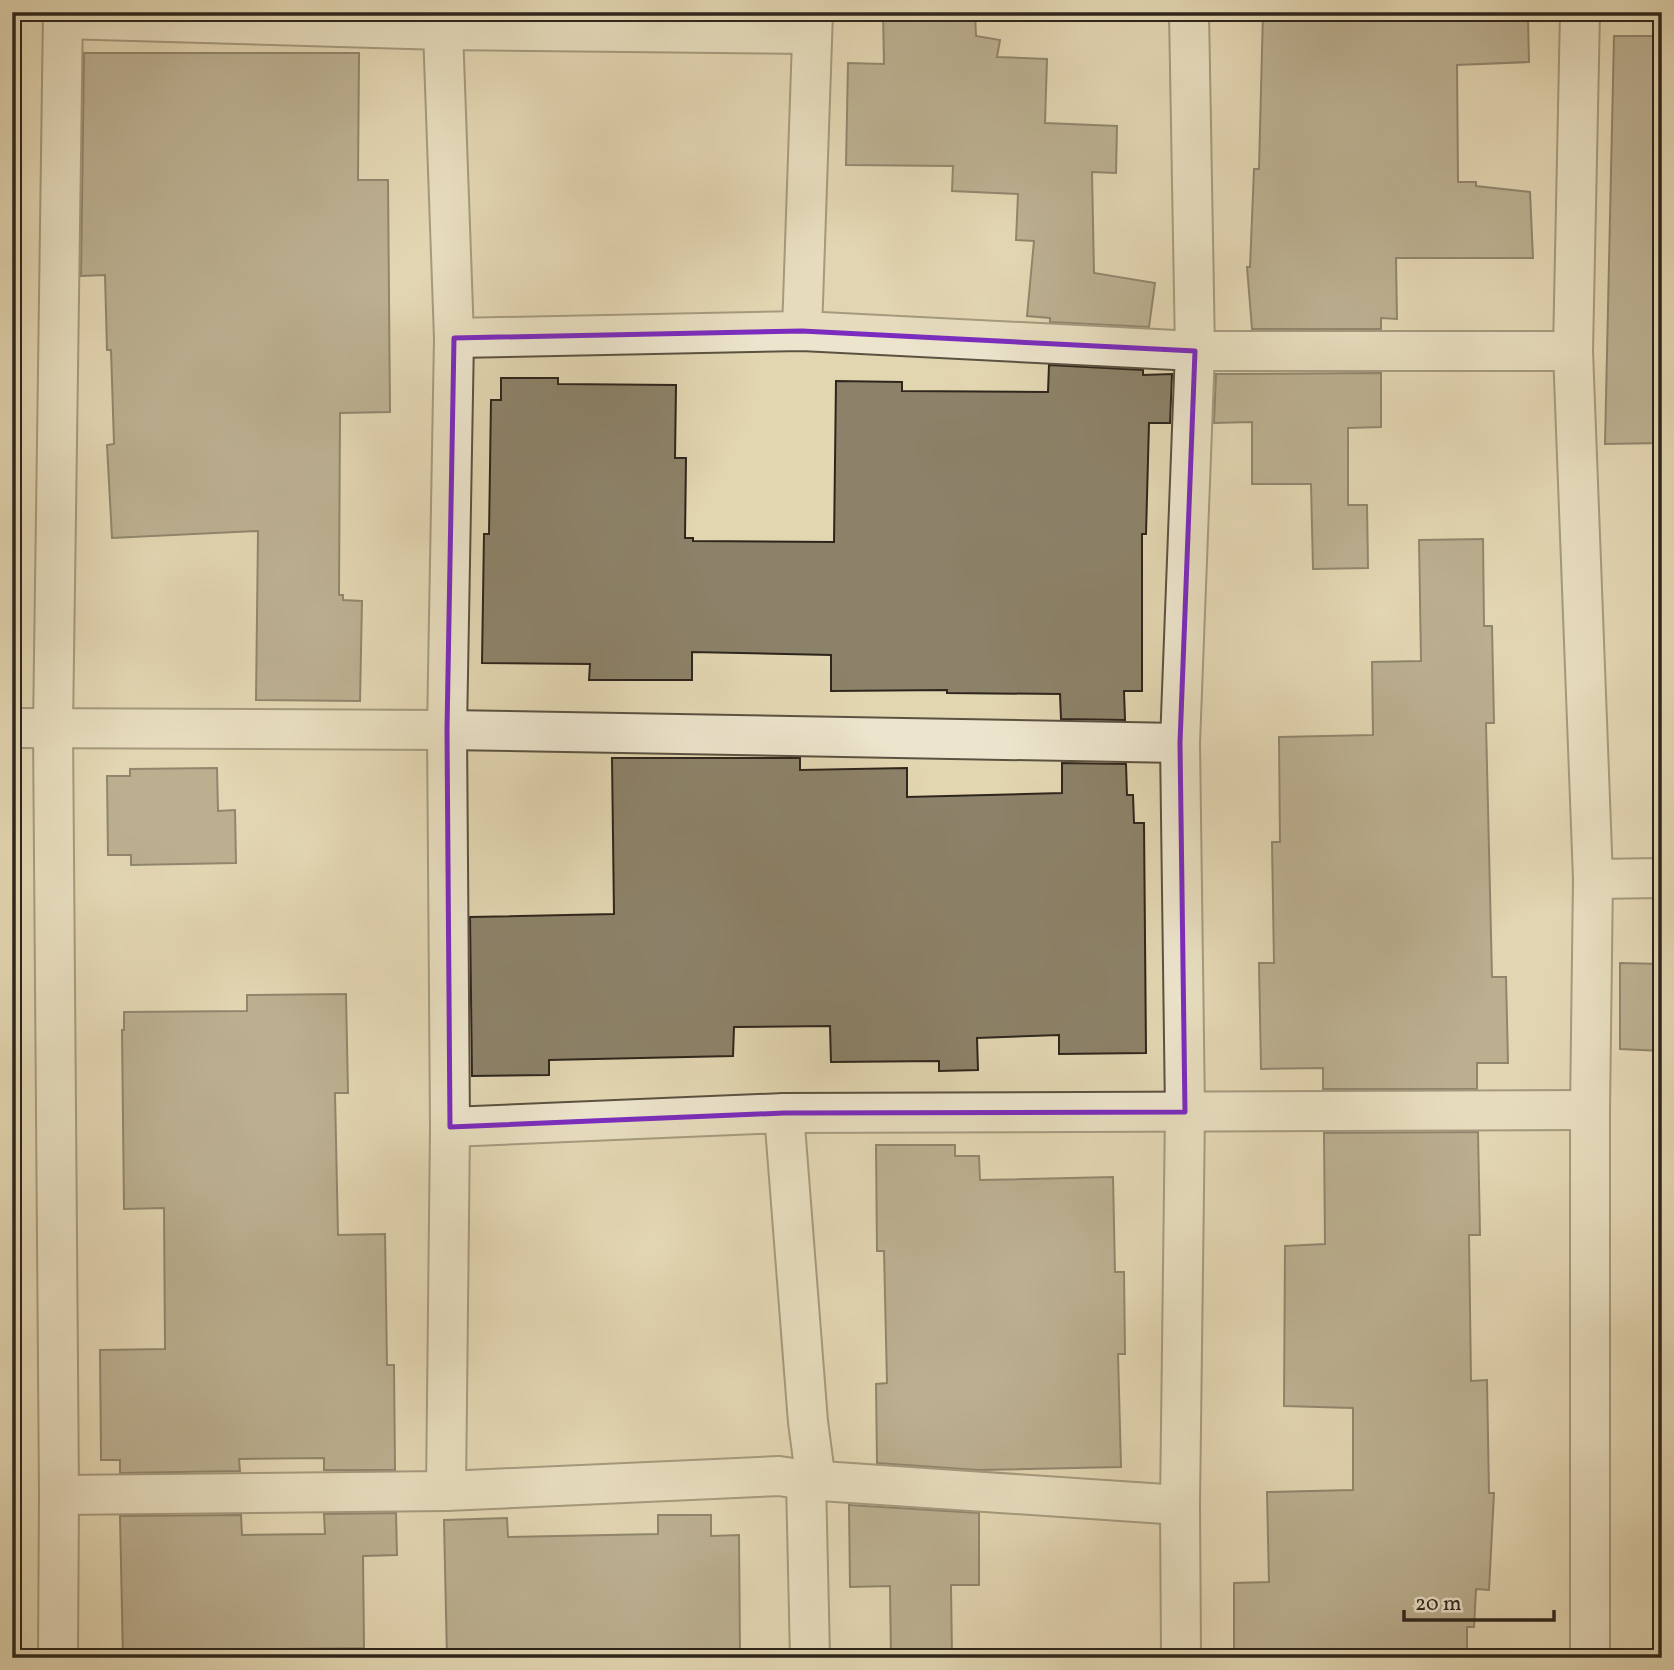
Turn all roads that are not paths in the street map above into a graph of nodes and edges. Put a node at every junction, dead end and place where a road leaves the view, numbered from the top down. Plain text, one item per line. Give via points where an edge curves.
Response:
1 (1189, 12) edge
2 (1580, 12) edge
3 (63, 15) edge
4 (813, 23) edge
5 (443, 30) junction
6 (802, 331) junction
7 (454, 338) junction
8 (1195, 351) junction
9 (1573, 351) junction
10 (12, 728) edge
11 (53, 728) junction
12 (447, 730) junction
13 (1180, 743) junction
14 (1662, 878) edge
15 (1593, 879) junction
16 (1590, 1110) junction
17 (1185, 1112) junction
18 (783, 1113) junction
19 (450, 1127) junction
20 (806, 1480) junction
21 (446, 1490) junction
22 (59, 1495) junction
23 (1180, 1505) junction
24 (58, 1658) edge
25 (810, 1658) edge
26 (1181, 1658) edge
27 (1590, 1658) edge

1 - 8 street
2 - 9 street
3 - 5 street
3 - 11 street
4 - 5 street
4 - 6 street
5 - 7 street
6 - 7 street
6 - 8 street
7 - 12 street
8 - 9 street
8 - 13 street
9 - 15 street
10 - 11 street
11 - 12 street
11 - 22 street
12 - 13 street
12 - 19 street
13 - 17 street
14 - 15 street
15 - 16 street
16 - 17 street
16 - 27 street
17 - 18 street
17 - 23 street
18 - 19 street
18 - 20 street via 814,1467
19 - 21 street
20 - 21 street via 779,1476
20 - 23 street
20 - 25 street
21 - 22 street
22 - 24 street
23 - 26 street

